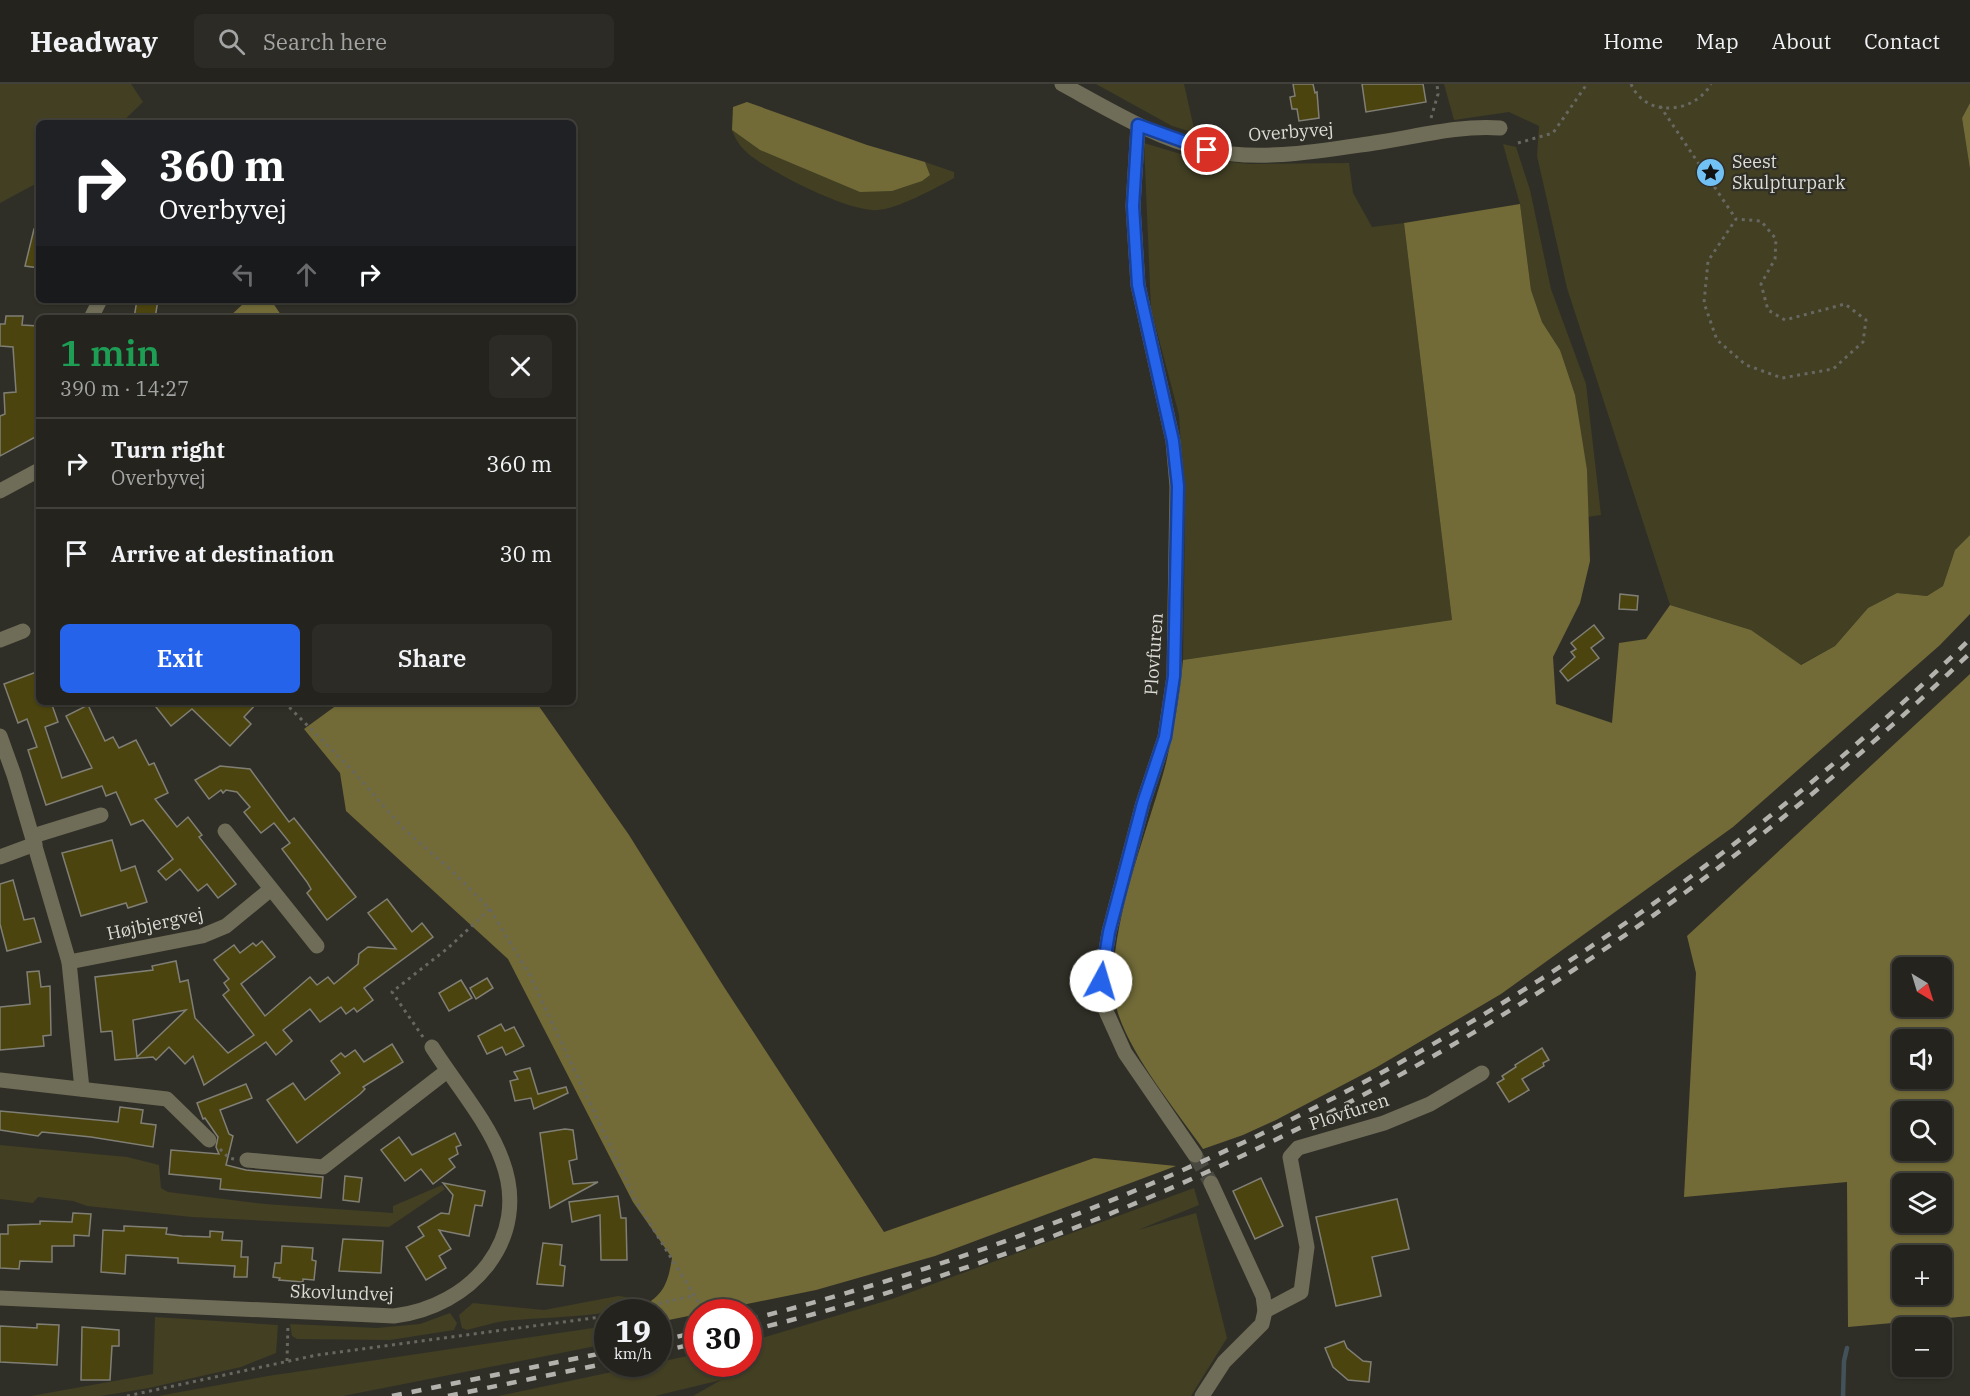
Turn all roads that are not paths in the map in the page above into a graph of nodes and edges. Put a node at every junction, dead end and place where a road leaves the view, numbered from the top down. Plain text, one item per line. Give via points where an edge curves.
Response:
1 (1062, 84) edge
2 (1138, 125) junction
3 (1500, 128) dead end
4 (36, 472) edge
5 (0, 491) edge
6 (23, 631) dead end
7 (0, 640) edge
8 (0, 736) edge
9 (101, 816) dead end
10 (225, 831) dead end
11 (34, 840) junction
12 (0, 857) edge
13 (272, 889) junction
14 (317, 946) dead end
15 (69, 962) junction
16 (432, 1047) dead end
17 (447, 1071) junction
18 (1482, 1073) dead end
19 (0, 1080) edge
20 (82, 1089) junction
21 (210, 1140) road end
22 (1196, 1155) tunnel mouth
23 (247, 1160) road end
24 (1211, 1183) tunnel mouth
25 (0, 1298) edge
26 (1265, 1311) junction
27 (1202, 1396) edge

1 - 2 street, Overbyvej
2 - 3 street, Overbyvej via 1184,144 1238,154 1324,151 1453,129
2 - 22 street, Plovfuren via 1133,206 1138,285 1173,441 1178,486 1174,676 1165,737 1109,932 1101,981 1106,1011 1125,1053
4 - 5 street
6 - 7 street
8 - 11 street
9 - 11 street
10 - 13 street
11 - 12 street
11 - 15 street
13 - 14 street
13 - 15 street, Højbjergvej via 226,926 202,936
15 - 20 street
16 - 17 street, Skovlundvej
17 - 23 street via 323,1167
17 - 25 street, Skovlundvej via 494,1141 508,1182 506,1226 498,1247 488,1266 456,1296 416,1313 394,1316
18 - 26 street, Plovfuren via 1430,1104 1384,1123 1298,1148 1290,1157 1307,1247 1300,1292
19 - 20 street
20 - 21 street via 167,1099
24 - 26 street via 1263,1296
26 - 27 street via 1262,1324 1224,1362

